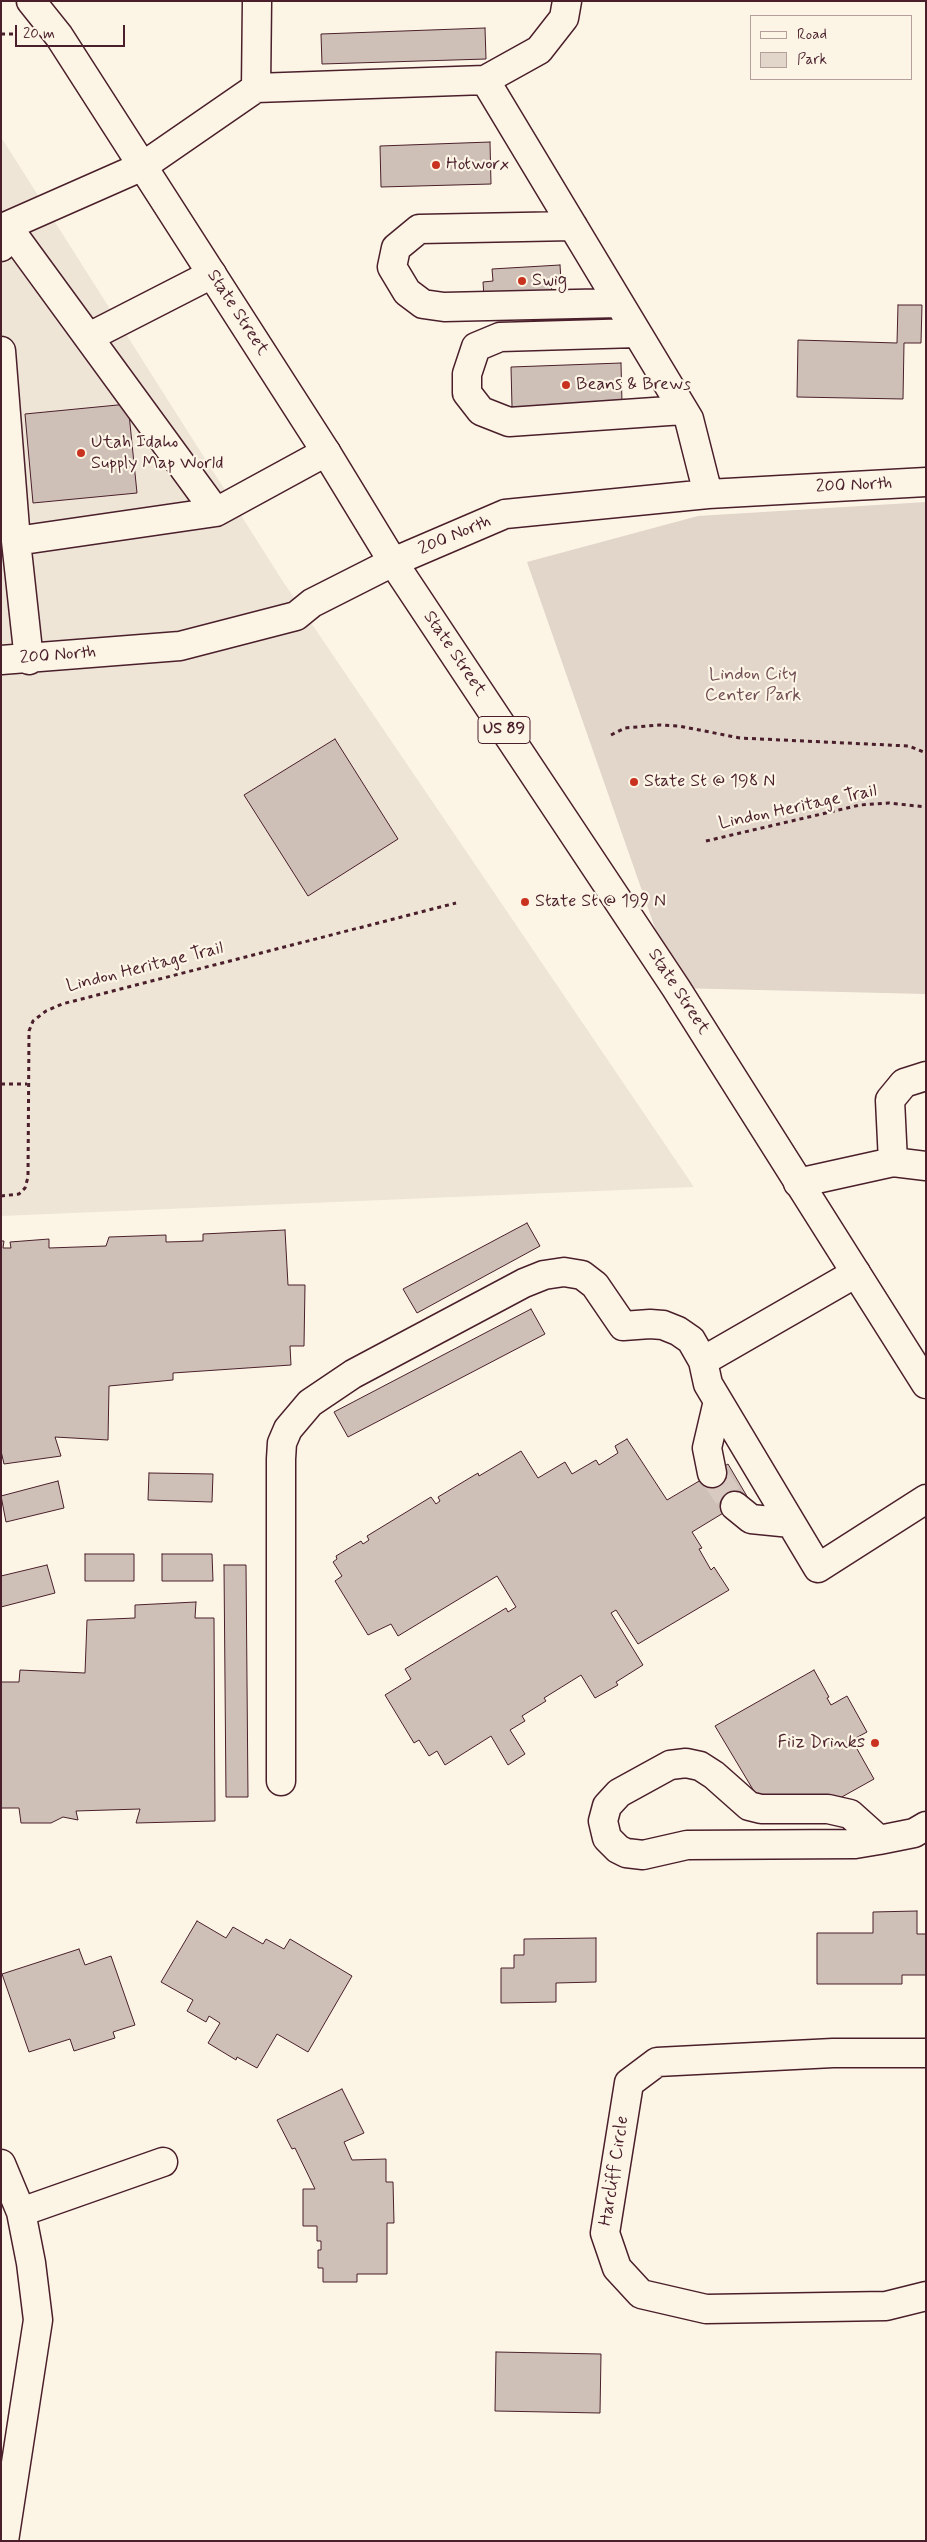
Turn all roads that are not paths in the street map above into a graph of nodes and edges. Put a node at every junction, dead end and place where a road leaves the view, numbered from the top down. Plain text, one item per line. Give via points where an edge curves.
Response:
1 (31, 1) edge
2 (257, 1) edge
3 (567, 1) edge
4 (485, 80) junction
5 (256, 88) junction
6 (142, 166) junction
7 (573, 226) junction
8 (4, 237) edge
9 (212, 274) junction
10 (619, 303) junction
11 (637, 333) junction
12 (89, 337) junction
13 (1, 351) edge
14 (684, 410) junction
15 (326, 452) junction
16 (926, 482) edge
17 (708, 494) junction
18 (216, 512) junction
19 (16, 541) junction
20 (393, 562) junction
21 (1, 660) edge
22 (28, 660) junction
23 (926, 1076) edge
24 (893, 1162) junction
25 (926, 1166) edge
26 (798, 1183) junction
27 (856, 1273) junction
28 (703, 1361) junction
29 (926, 1384) edge
30 (718, 1401) junction
31 (712, 1473) tunnel mouth
32 (926, 1499) edge
33 (735, 1506) tunnel mouth
34 (791, 1523) junction
35 (281, 1781) dead end
36 (926, 1826) edge
37 (879, 1840) junction
38 (926, 2053) edge
39 (163, 2162) dead end
40 (1, 2164) edge
41 (22, 2212) junction
42 (926, 2296) edge
43 (4, 2541) edge

1 - 6 street, State Street / US 89 via 60,36
2 - 5 street
3 - 4 street via 564,18 539,50
4 - 5 street
4 - 7 street
5 - 6 street
6 - 8 street
6 - 9 street, State Street / US 89
7 - 10 street
7 - 10 street via 419,229 396,248 392,267 407,292 423,304
8 - 12 street
9 - 12 street
9 - 15 street, State Street / US 89
10 - 11 street
11 - 14 street
11 - 14 street via 500,337 476,347 467,374 467,393 481,411 509,422
12 - 18 street
13 - 19 street
14 - 17 street
15 - 18 street
15 - 20 street, State Street / US 89
16 - 17 street, 200 North
17 - 20 street, 200 North via 505,514
18 - 19 street
19 - 22 street
20 - 22 street, 200 North via 312,603 296,616 180,646
20 - 26 street, State Street / US 89 via 676,988
21 - 22 street, 200 North
23 - 24 street via 904,1083 890,1100
24 - 25 street
24 - 26 street
26 - 27 street, State Street / US 89
27 - 28 street
27 - 29 street, State Street / US 89
28 - 30 street via 708,1384
28 - 35 street via 692,1340 678,1330 650,1324 624,1326 595,1284 582,1275 564,1272 544,1275 515,1287 353,1374 304,1410 288,1429 282,1443 281,1459
30 - 31 street via 707,1448
30 - 34 street
32 - 34 street via 818,1568
33 - 34 street via 751,1519
36 - 37 street via 914,1833
37 - 37 street via 850,1814 828,1809 761,1809 749,1806 714,1775 700,1766 686,1763 660,1770 619,1793 607,1806 603,1821 606,1838 618,1849 643,1855 687,1845 855,1844
38 - 42 street, Harcliff Circle via 657,2062 629,2083 605,2233 617,2268 641,2294 706,2309 886,2306
39 - 41 street
40 - 41 street
41 - 43 street via 38,2320

